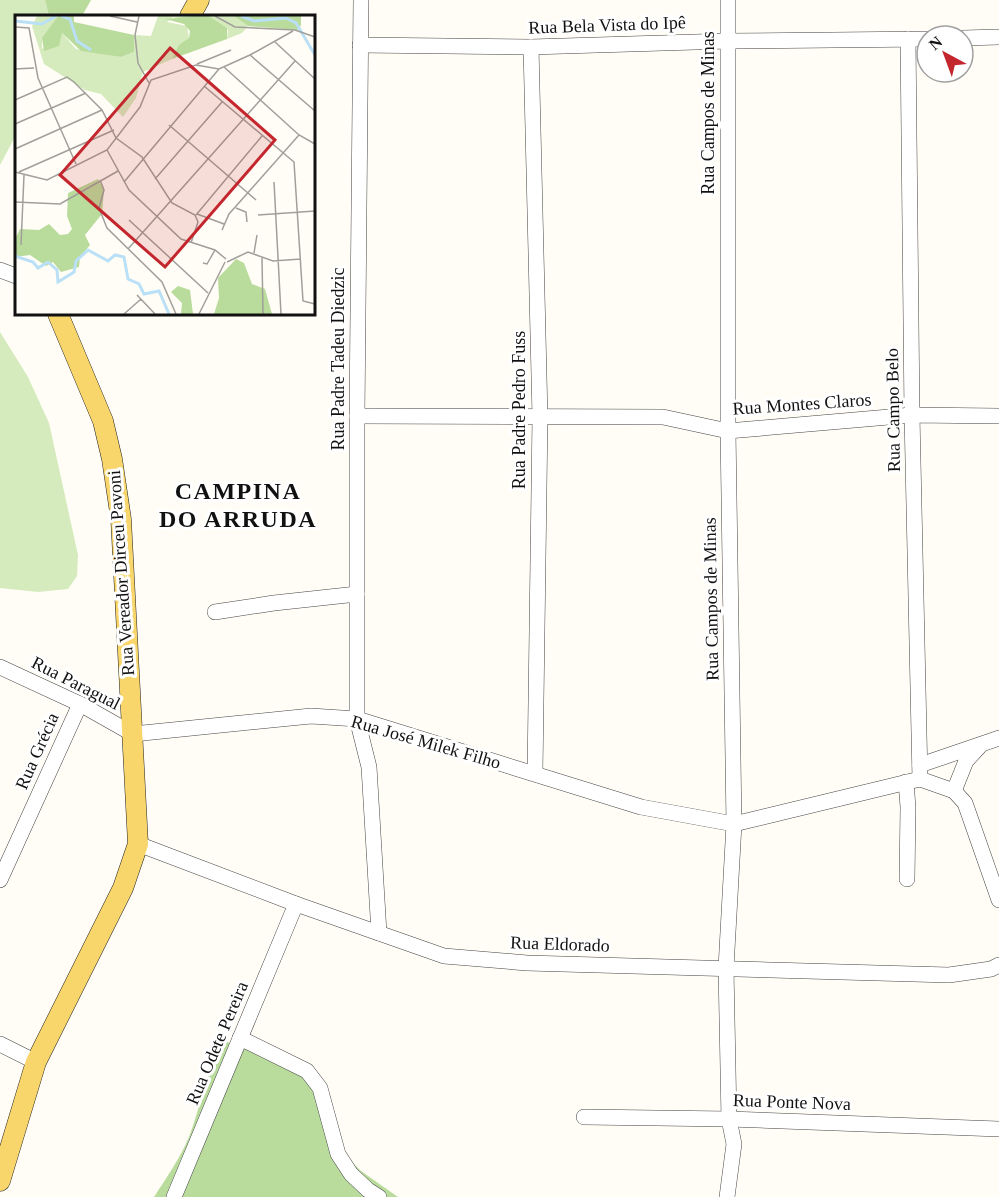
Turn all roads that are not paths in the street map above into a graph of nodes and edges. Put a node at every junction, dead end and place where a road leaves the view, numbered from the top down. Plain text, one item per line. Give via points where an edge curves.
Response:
1 (199, 0) edge
2 (361, 0) edge
3 (728, 0) edge
4 (191, 15) edge
5 (999, 37) edge
6 (975, 38) edge
7 (908, 39) junction
8 (915, 39) edge
9 (728, 41) junction
10 (360, 45) junction
11 (531, 47) junction
12 (0, 270) edge
13 (15, 276) edge
14 (58, 315) edge
15 (912, 415) junction
16 (357, 416) junction
17 (999, 416) edge
18 (540, 417) junction
19 (728, 431) junction
20 (357, 594) junction
21 (215, 612) dead end
22 (0, 667) edge
23 (80, 704) junction
24 (357, 719) junction
25 (133, 734) junction
26 (999, 738) edge
27 (981, 745) junction
28 (535, 773) junction
29 (915, 776) junction
30 (954, 791) junction
31 (734, 824) junction
32 (138, 844) junction
33 (908, 879) dead end
34 (0, 880) edge
35 (999, 900) edge
36 (296, 904) junction
37 (379, 933) junction
38 (999, 965) edge
39 (726, 968) junction
40 (240, 1038) junction
41 (0, 1044) edge
42 (36, 1062) junction
43 (584, 1117) dead end
44 (729, 1119) junction
45 (999, 1129) edge
46 (0, 1181) edge
47 (174, 1197) edge
48 (379, 1197) edge
49 (727, 1197) edge

1 - 4 main road
2 - 10 street, Rua Padre Tadeu Diedzic
3 - 9 street, Rua Campos de Minas
5 - 6 street
7 - 8 street, Rua Bela Vista do Ipê
7 - 9 street, Rua Bela Vista do Ipê
7 - 15 street, Rua Campo Belo
9 - 11 street, Rua Bela Vista do Ipê
9 - 19 street, Rua Campos de Minas
10 - 11 street, Rua Bela Vista do Ipê
10 - 16 street, Rua Padre Tadeu Diedzic
11 - 18 street, Rua Padre Pedro Fuss
12 - 13 street
14 - 25 main road, Rua Vereador Dirceu Pavoni via 104,421 112,459 121,519
15 - 17 street, Rua Montes Claros
15 - 19 street, Rua Montes Claros
15 - 29 street, Rua Campo Belo
16 - 18 street, Rua Montes Claros
16 - 20 street, Rua Padre Tadeu Diedzic
18 - 19 street, Rua Montes Claros via 663,417
18 - 28 street, Rua Padre Pedro Fuss
19 - 31 street, Rua Campos de Minas
20 - 21 street
20 - 24 street, Rua Padre Tadeu Diedzic
22 - 23 street, Rua Paragual
23 - 25 street, Rua Paragual
23 - 34 street, Rua Grécia
24 - 25 street, Rua José Milek Filho via 311,716
24 - 28 street, Rua José Milek Filho
24 - 37 street, Rua Padre Tadeu Diedzic via 369,767
25 - 32 main road
26 - 27 street, Rua José Milek Filho
27 - 29 street, Rua José Milek Filho
27 - 30 street via 966,761
28 - 31 street, Rua José Milek Filho via 641,807
29 - 30 street
29 - 31 street, Rua José Milek Filho
29 - 33 street, Rua Campo Belo via 908,807
30 - 35 street via 965,803
31 - 39 street, Rua Campos de Minas
32 - 36 street, Rua Eldorado
32 - 42 main road via 123,888
36 - 37 street, Rua Eldorado
36 - 40 street, Rua Odete Pereira
37 - 39 street, Rua Eldorado via 444,956 526,963
38 - 39 street, Rua Eldorado via 949,975
39 - 44 street, Rua Campos de Minas
40 - 47 street, Rua Odete Pereira
40 - 48 street via 307,1071 320,1088 338,1154 351,1174
41 - 42 street
42 - 46 main road
43 - 44 street, Rua Ponte Nova
44 - 45 street, Rua Ponte Nova
44 - 49 street, Rua Campos de Minas via 734,1144

